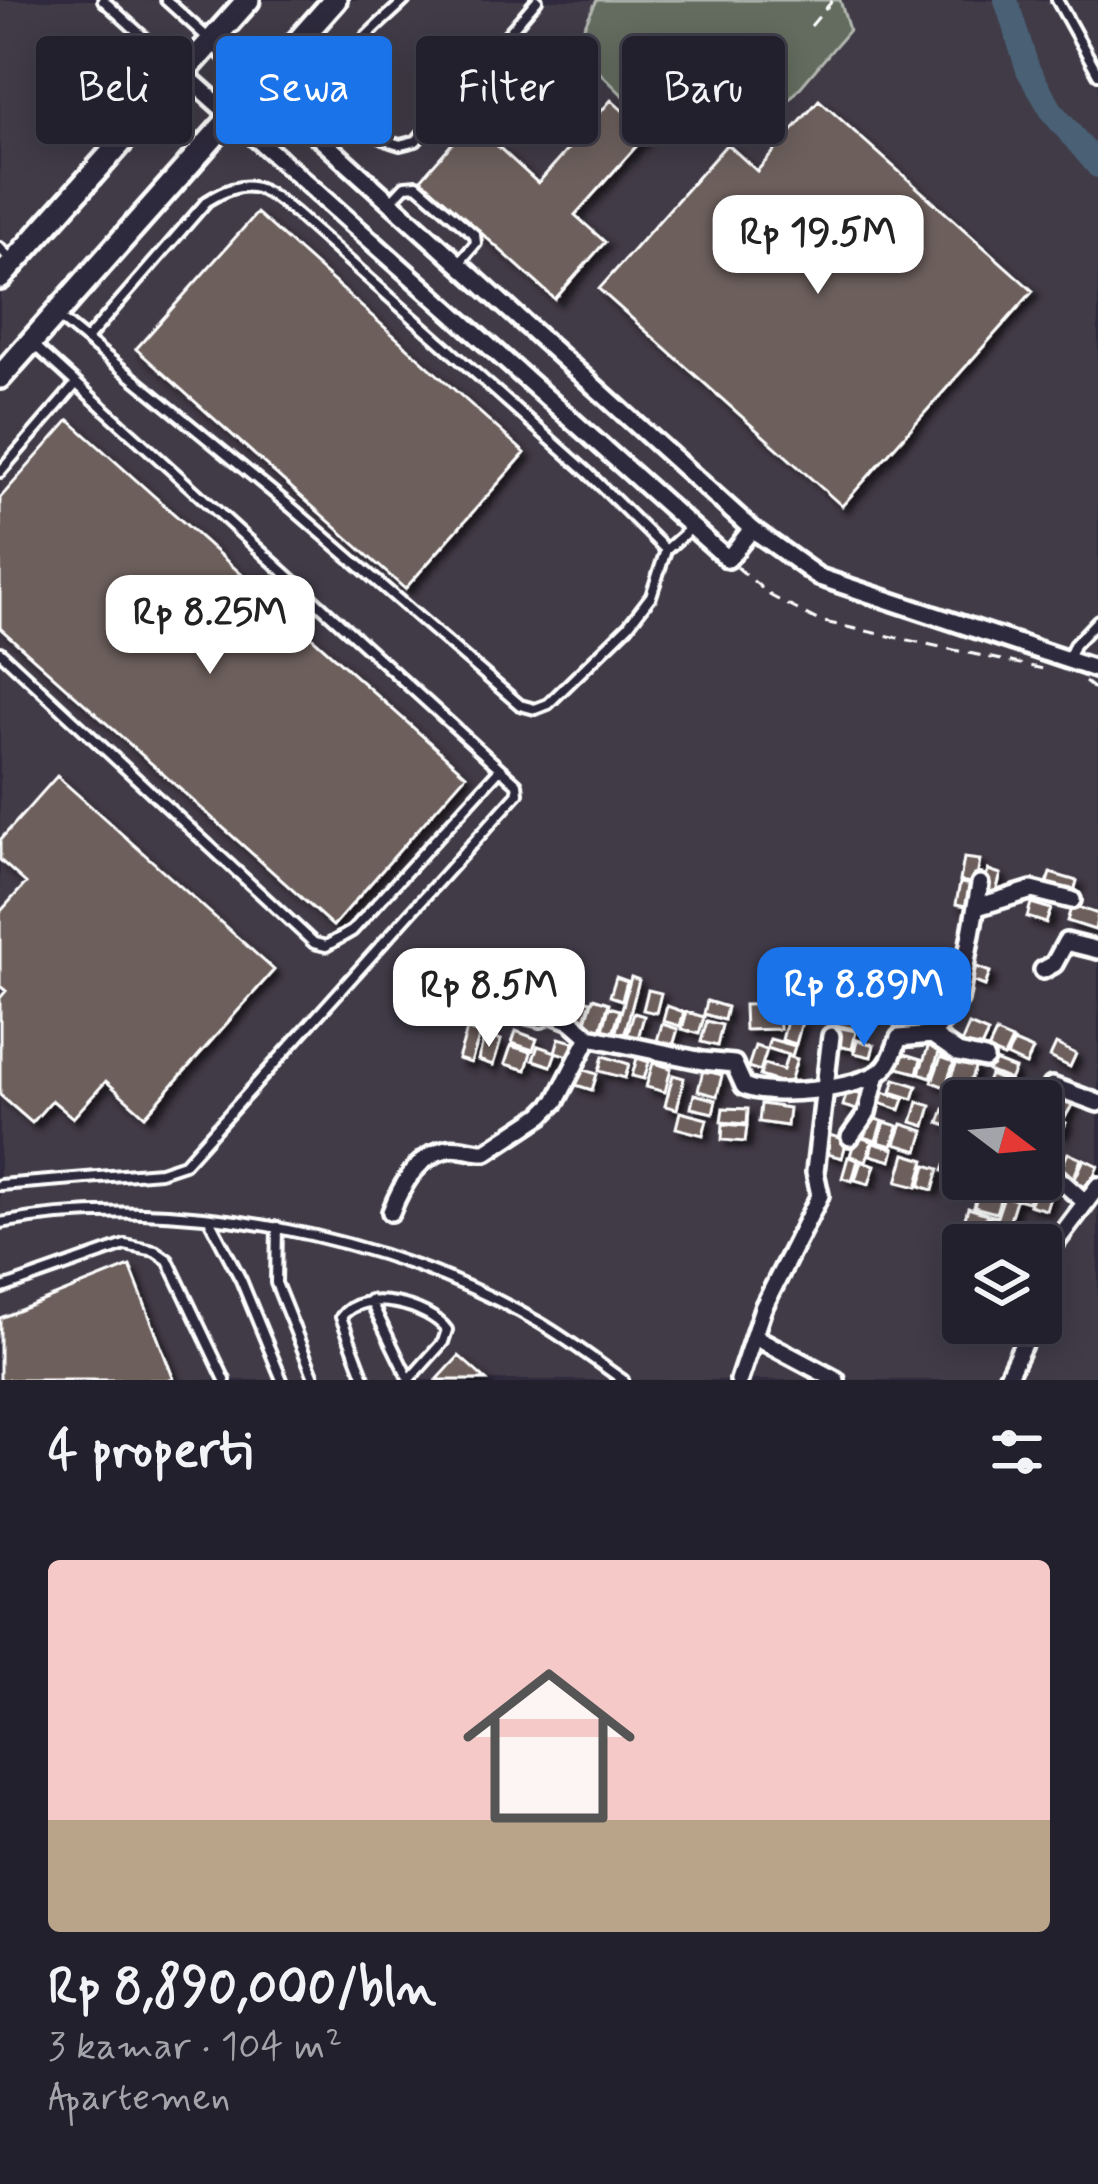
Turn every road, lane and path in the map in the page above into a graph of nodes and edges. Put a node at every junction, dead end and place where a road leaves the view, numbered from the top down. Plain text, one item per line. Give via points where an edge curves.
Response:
1 (104, 0) edge
2 (166, 0) edge
3 (248, 0) edge
4 (335, 0) edge
5 (405, 0) edge
6 (537, 0) edge
7 (832, 0) edge
8 (1057, 0) edge
9 (811, 26) dead end
10 (143, 36) edge
11 (303, 36) edge
12 (212, 41) junction
13 (216, 45) edge
14 (192, 63) edge
15 (1098, 74) edge
16 (192, 81) edge
17 (216, 103) edge
18 (216, 133) edge
19 (116, 144) edge
20 (262, 144) edge
21 (326, 144) edge
22 (390, 202) junction
23 (4, 263) edge
24 (458, 264) junction
25 (56, 314) junction
26 (87, 339) junction
27 (31, 342) junction
28 (0, 377) edge
29 (76, 384) junction
30 (0, 472) edge
31 (692, 526) junction
32 (752, 529) junction
33 (666, 550) junction
34 (728, 559) junction
35 (1098, 620) edge
36 (0, 652) edge
37 (1068, 660) junction
38 (1052, 670) dead end
39 (1098, 670) edge
40 (1078, 679) dead end
41 (1098, 692) edge
42 (499, 770) junction
43 (980, 884) dead end
44 (1072, 900) dead end
45 (977, 907) junction
46 (1098, 950) edge
47 (1043, 970) dead end
48 (478, 972) dead end
49 (932, 1034) junction
50 (831, 1036) dead end
51 (589, 1037) junction
52 (985, 1059) dead end
53 (870, 1077) junction
54 (824, 1086) junction
55 (1062, 1090) edge
56 (1098, 1103) edge
57 (850, 1137) dead end
58 (1062, 1182) edge
59 (0, 1185) edge
60 (1098, 1186) edge
61 (1085, 1202) junction
62 (391, 1212) dead end
63 (209, 1219) junction
64 (0, 1223) edge
65 (277, 1227) junction
66 (1062, 1234) edge
67 (0, 1289) edge
68 (369, 1299) junction
69 (754, 1337) junction
70 (1023, 1344) edge
71 (225, 1380) edge
72 (282, 1380) edge
73 (315, 1380) edge
74 (365, 1380) edge
75 (409, 1380) edge
76 (623, 1380) edge
77 (739, 1380) edge
78 (836, 1380) edge
79 (1006, 1380) edge

1 - 10 lane
2 - 12 lane
3 - 12 main road
4 - 11 main road
5 - 6 lane via 344,62 341,79 342,100 364,127 400,146 416,141
7 - 9 path
8 - 15 lane
12 - 13 street
12 - 14 main road
16 - 17 street
18 - 25 main road
19 - 23 main road
20 - 31 street
21 - 22 street
22 - 24 street
22 - 24 lane via 417,185 475,235
24 - 32 street
25 - 26 lane
25 - 27 main road
26 - 33 lane via 207,201 229,188 261,188 588,472
26 - 33 lane via 520,705 548,704 628,626 650,596
27 - 28 main road
27 - 29 lane
29 - 30 lane
29 - 42 lane
31 - 33 lane
31 - 34 street
32 - 34 street
32 - 37 street via 819,577
34 - 38 path via 771,596 819,621
35 - 37 lane
36 - 42 lane via 326,946 352,931
37 - 39 street
40 - 41 path
42 - 59 lane via 517,784 515,799 184,1164
43 - 45 street
44 - 45 street via 1032,890
45 - 49 street via 959,1000
46 - 47 street via 1064,943
48 - 51 street via 519,986 521,1012 564,1017
49 - 52 street via 958,1053
49 - 53 street via 899,1038
50 - 54 street
51 - 54 street via 734,1064 744,1086 756,1091
51 - 62 street via 542,1115 486,1152 440,1152 408,1175
53 - 54 street
53 - 57 street via 872,1096
54 - 69 street via 820,1196
55 - 56 street
58 - 61 street
60 - 61 street
61 - 66 street
63 - 64 lane via 151,1211
63 - 65 lane
63 - 72 lane
65 - 73 lane via 275,1283
65 - 76 lane via 478,1291
67 - 71 lane via 125,1245 155,1251 168,1260
68 - 74 lane via 341,1317
68 - 75 lane
68 - 75 lane via 447,1330
69 - 77 street
69 - 78 street
70 - 79 street

